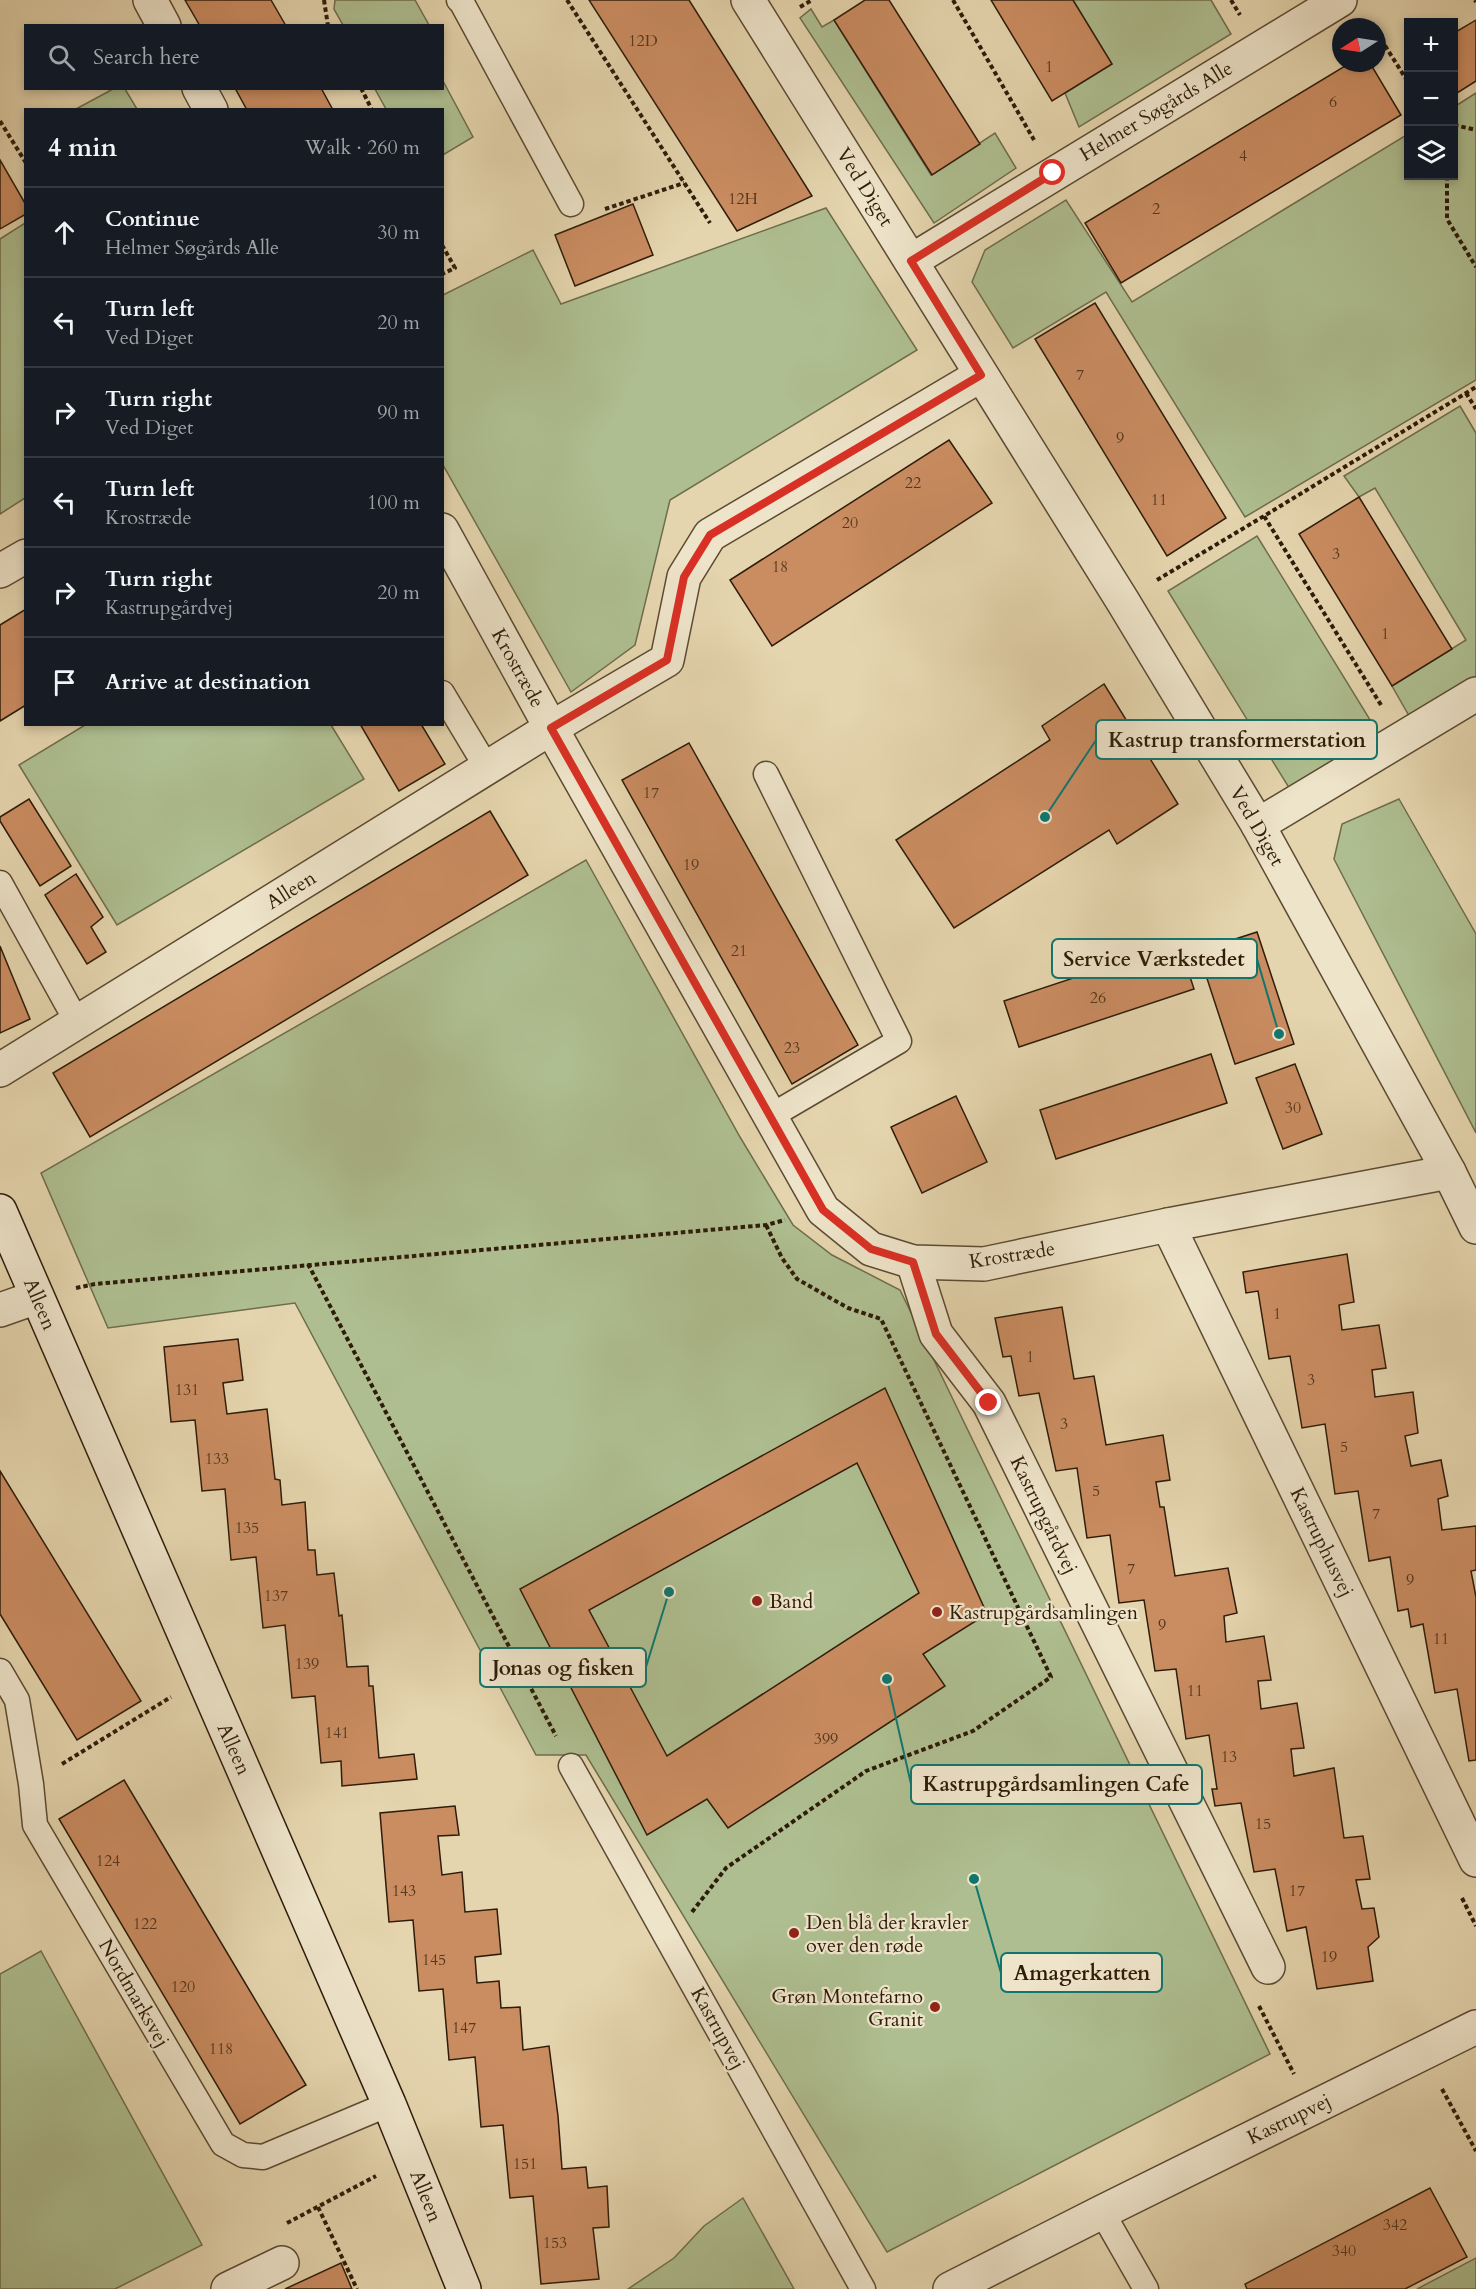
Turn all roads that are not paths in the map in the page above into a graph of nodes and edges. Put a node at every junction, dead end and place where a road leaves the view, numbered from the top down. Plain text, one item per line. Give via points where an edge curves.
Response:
1 (150, 0) edge
2 (459, 0) edge
3 (748, 0) edge
4 (1340, 0) edge
5 (163, 24) edge
6 (200, 90) edge
7 (210, 108) edge
8 (572, 204) road end
9 (911, 261) junction
10 (981, 375) junction
11 (444, 534) edge
12 (24, 557) edge
13 (0, 571) edge
14 (1476, 694) edge
15 (444, 696) edge
16 (551, 728) junction
17 (487, 768) junction
18 (766, 774) dead end
19 (1258, 825) junction
20 (0, 883) edge
21 (77, 1023) junction
22 (0, 1070) edge
23 (771, 1116) junction
24 (1449, 1172) junction
25 (0, 1211) edge
26 (1168, 1225) junction
27 (1476, 1227) edge
28 (913, 1262) junction
29 (37, 1297) junction
30 (0, 1310) edge
31 (0, 1671) edge
32 (572, 1766) road end
33 (1476, 1860) edge
34 (1268, 1967) road end
35 (1476, 2027) edge
36 (389, 2104) junction
37 (1102, 2212) junction
38 (282, 2263) road end
39 (228, 2289) edge
40 (464, 2289) edge
41 (863, 2289) edge
42 (951, 2289) edge
43 (1146, 2289) edge

1 - 5 street
2 - 8 lane
3 - 9 street, Ved Diget
4 - 9 street, Helmer Søgårds Alle
6 - 7 street
9 - 10 street, Ved Diget
10 - 16 street via 710,535 684,577 667,660
10 - 19 street, Ved Diget
11 - 16 street, Krostræde
12 - 13 street
14 - 19 street
15 - 17 lane
16 - 17 street, Alleen
16 - 23 street, Krostræde
17 - 21 street, Alleen
18 - 23 lane via 898,1041
19 - 24 street, Ved Diget
20 - 21 lane
21 - 22 street, Alleen
23 - 28 street, Krostræde via 823,1210 871,1249
24 - 26 street, Krostræde
24 - 27 street, Ved Diget
25 - 29 street, Alleen
26 - 28 street, Krostræde via 984,1264
26 - 33 street, Kastruphusvej
28 - 34 street, Kastrupgårdvej via 936,1334 989,1403
29 - 30 street
29 - 36 street, Alleen
31 - 36 lane, Nordmarksvej via 17,1700 35,1825 223,2144 243,2155 263,2157
32 - 41 lane, Kastrupvej
35 - 37 street, Kastrupvej
36 - 40 street, Alleen
37 - 42 street, Kastrupvej
37 - 43 lane
38 - 39 street

